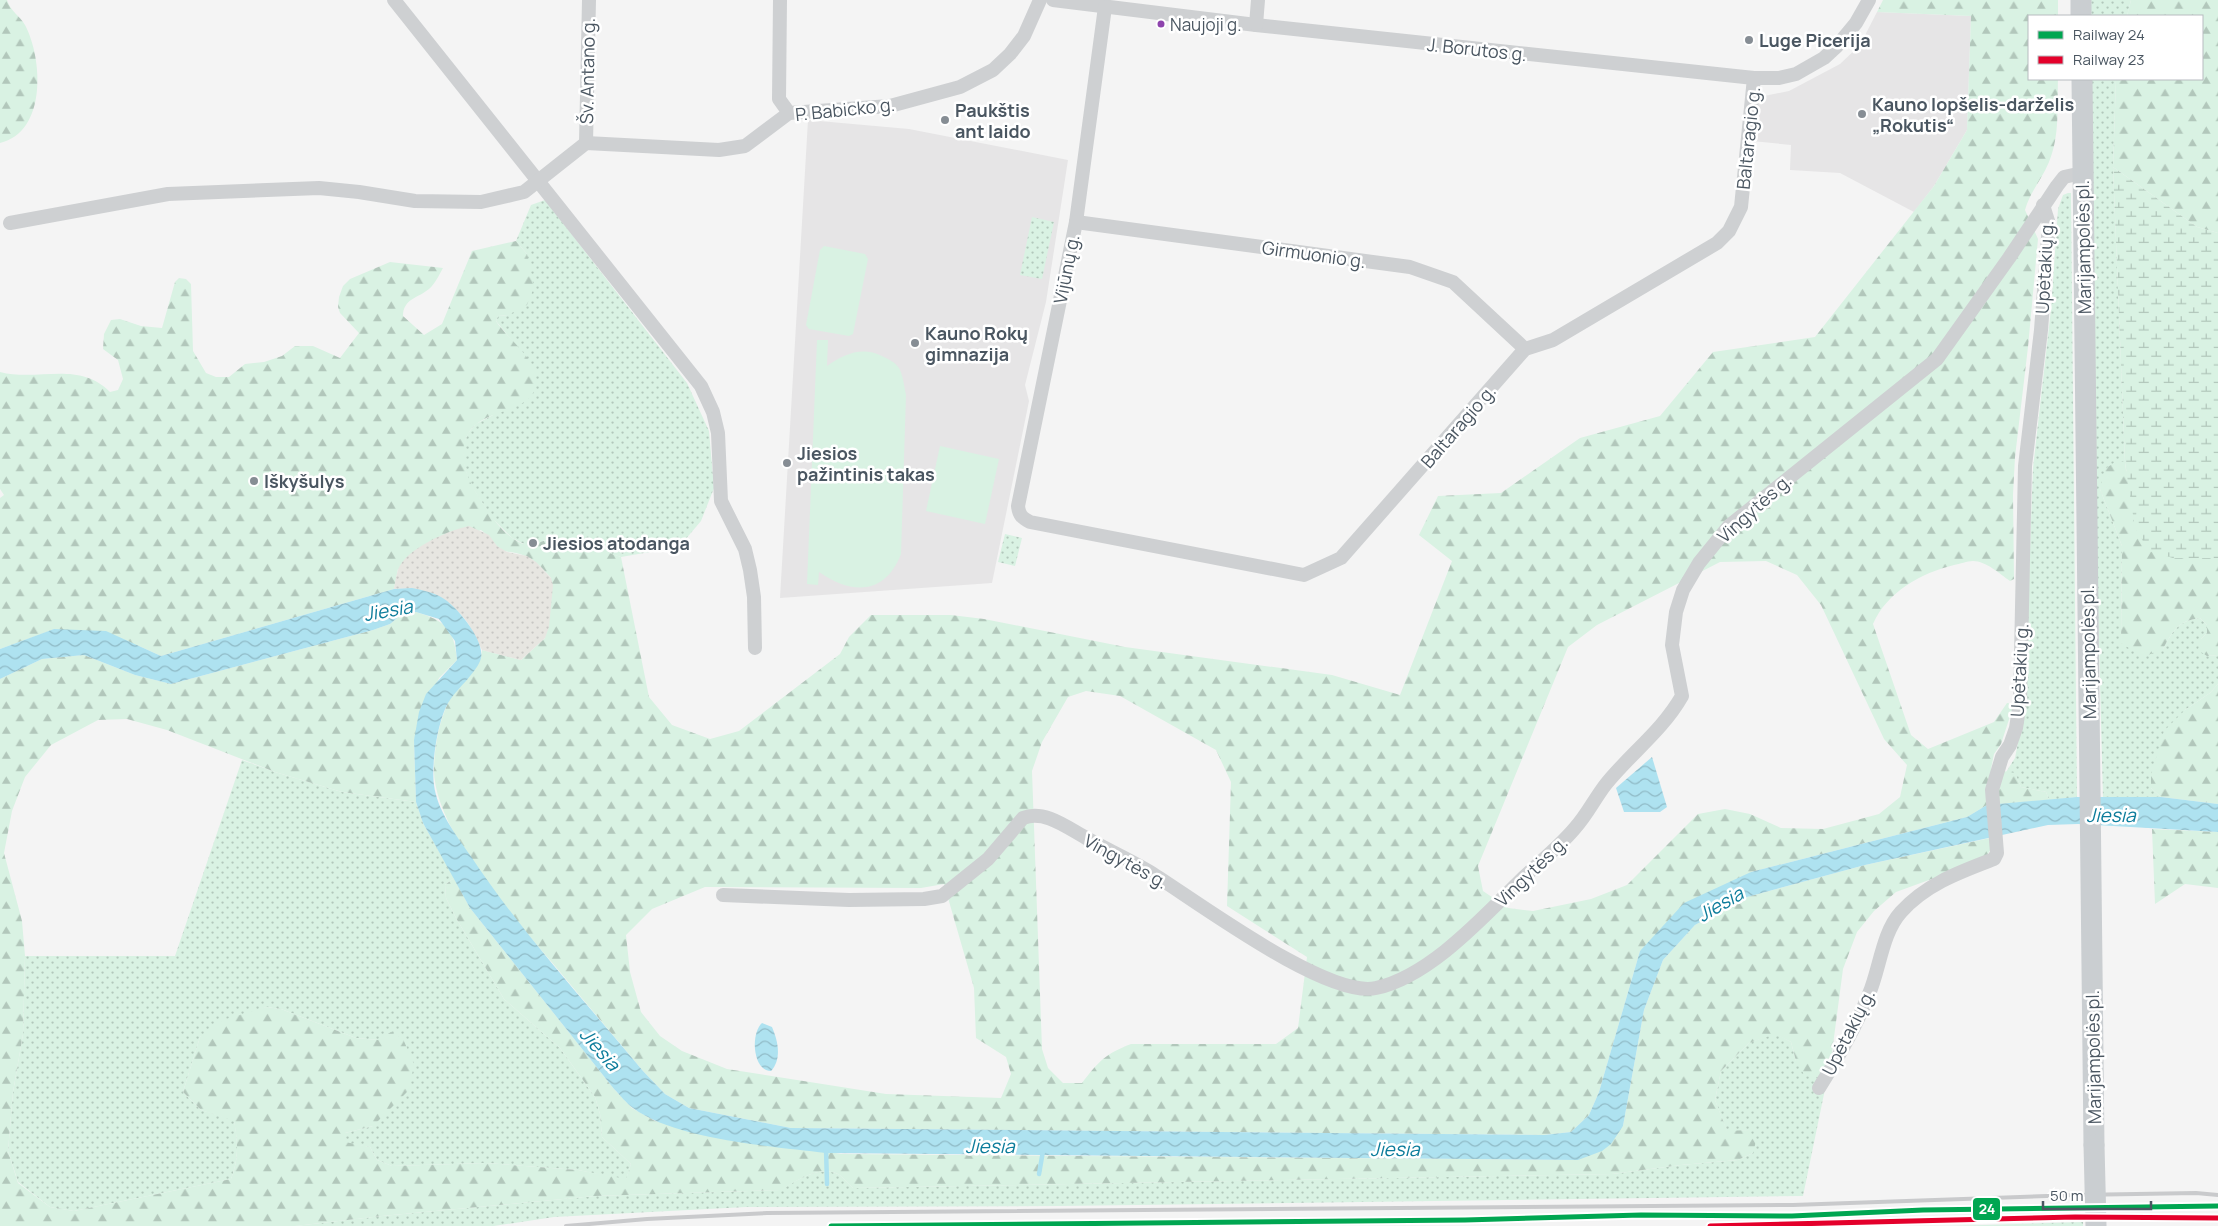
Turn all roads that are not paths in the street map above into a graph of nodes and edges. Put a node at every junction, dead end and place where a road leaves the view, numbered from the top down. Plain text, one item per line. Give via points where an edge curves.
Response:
1 (394, 0) edge
2 (589, 0) edge
3 (780, 0) edge
4 (1040, 0) edge
5 (1053, 0) edge
6 (1258, 0) edge
7 (1870, 0) edge
8 (2081, 0) edge
9 (1106, 7) junction
10 (2081, 15) edge
11 (1256, 25) junction
12 (1754, 78) junction
13 (2082, 80) edge
14 (789, 112) junction
15 (586, 143) junction
16 (2082, 173) junction
17 (538, 179) junction
18 (2043, 205) junction
19 (1076, 222) junction
20 (10, 223) dead end
21 (1525, 349) junction
22 (1030, 522) joint
23 (754, 648) dead end
24 (723, 895) dead end
25 (1819, 1088) dead end
26 (2096, 1226) edge

1 - 17 street
2 - 15 street, Šv. Antano g.
3 - 14 street via 779,99
4 - 14 street, P. Babicko g. via 1024,36 1010,54 993,70 960,88 890,106
5 - 9 street, J. Borutos g.
6 - 11 street
7 - 12 street, J. Borutos g. via 1856,23 1824,58 1796,74
8 - 10 main road
9 - 11 street, J. Borutos g.
9 - 19 street, Vijūnų g.
11 - 12 street, J. Borutos g.
12 - 21 street, Baltaragio g. via 1741,207 1729,230 1716,243 1553,340
13 - 16 main road, Marijampolės pl.
14 - 15 street, P. Babicko g. via 745,146 719,150
15 - 17 street
16 - 18 street, Vingytės g. via 2064,177
16 - 26 main road, Marijampolės pl., bridge
17 - 20 street via 524,192 481,202 415,201 319,188 168,194
17 - 23 street via 701,386 714,412 721,502 745,548 750,570 754,597
18 - 24 street, Vingytės g. via 1936,359 1729,526 1699,563 1683,590 1676,612 1672,645 1682,696 1670,716 1606,783 1575,828 1471,928 1438,956 1397,981 1374,988 1346,985 1318,975 1270,950 1148,871 1039,815 1024,818 988,859 942,896 849,900
18 - 25 street, Upėtakių g. via 2049,224 2041,330 2025,466 2020,702 2016,728 1992,790 1996,853 1994,859 1949,876 1922,892 1900,913 1886,939 1860,1017
19 - 21 street, Girmuonio g. via 1410,267 1453,282
19 - 22 street, Vijūnų g. via 1018,506 1019,514
21 - 22 street, Baltaragio g. via 1341,558 1304,575

